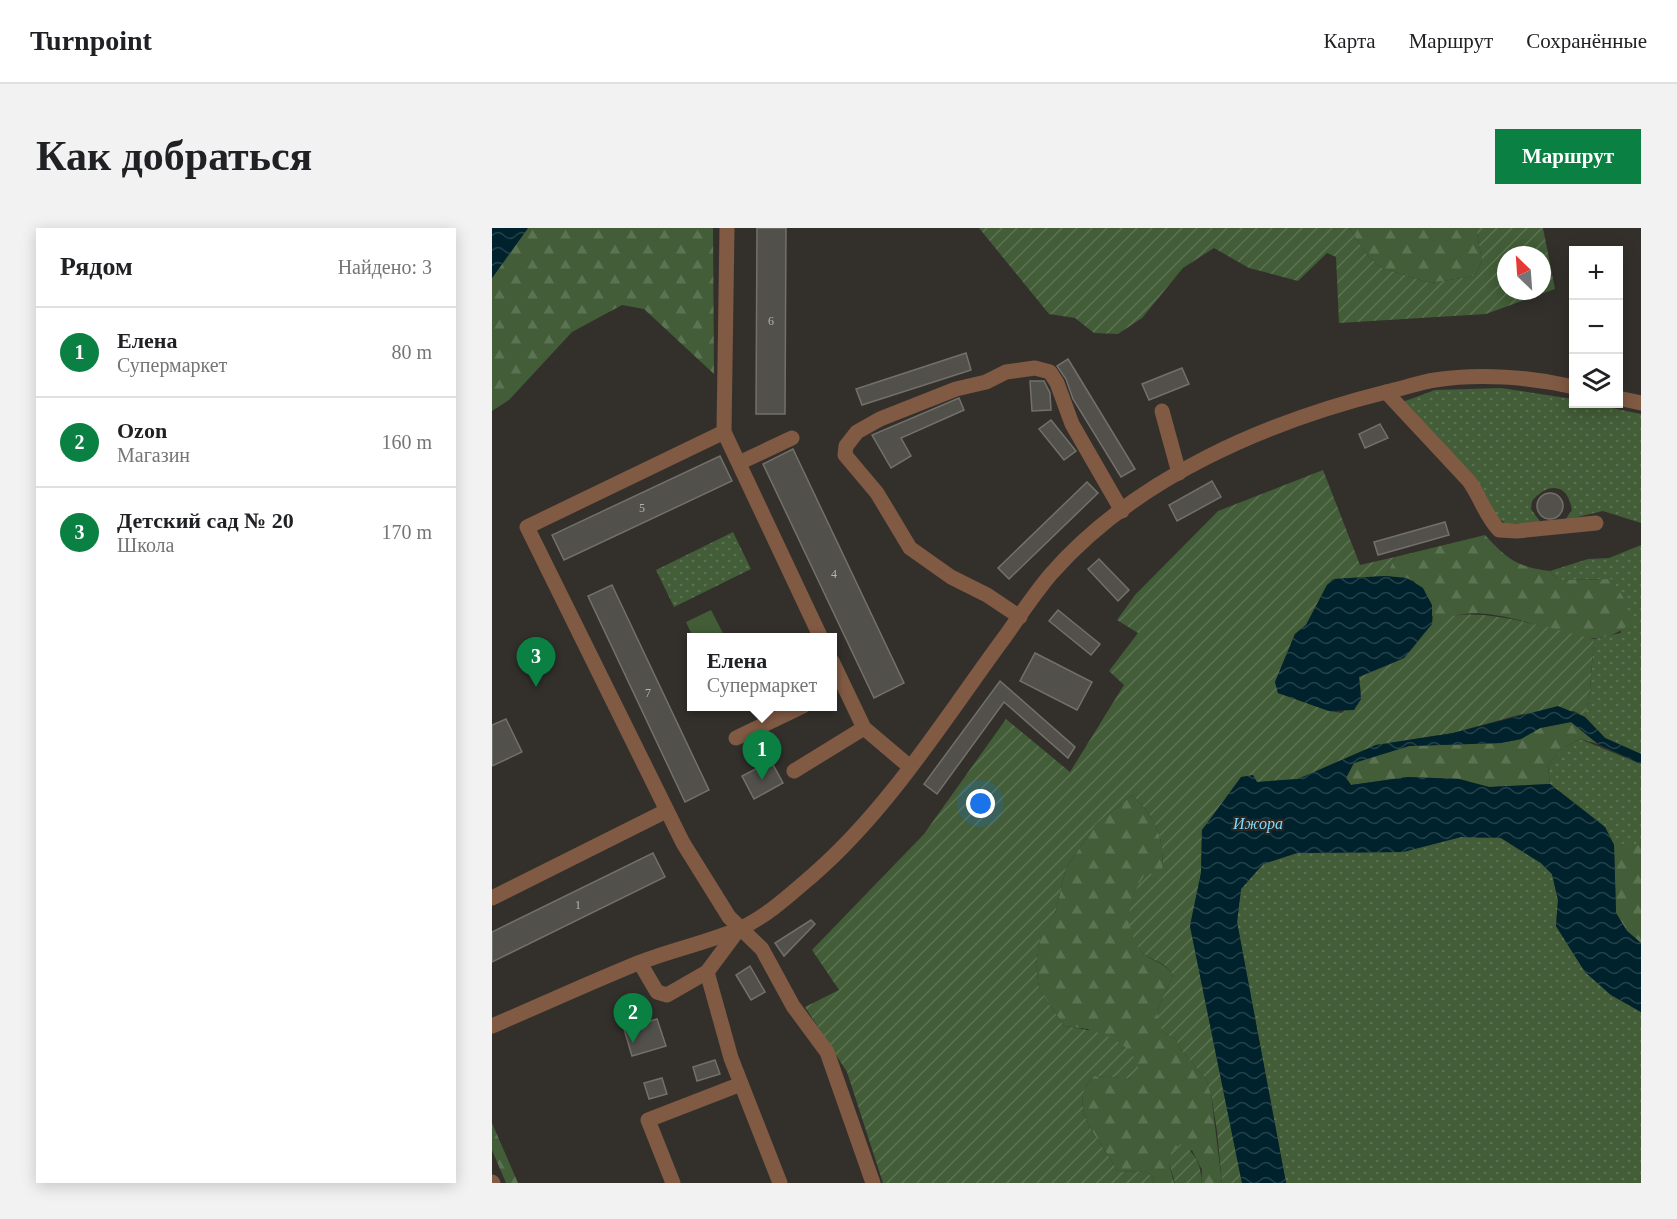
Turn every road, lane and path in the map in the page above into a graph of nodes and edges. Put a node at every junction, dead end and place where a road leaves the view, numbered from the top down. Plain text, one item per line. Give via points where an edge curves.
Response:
1 (727, 228) edge
2 (1569, 386) edge
3 (1386, 392) junction
4 (1623, 399) edge
5 (1641, 403) edge
6 (1162, 411) dead end
7 (724, 432) junction
8 (792, 438) dead end
9 (739, 463) junction
10 (1179, 473) junction
11 (1122, 511) junction
12 (1596, 523) dead end
13 (1020, 617) junction
14 (819, 633) edge
15 (839, 690) edge
16 (793, 711) edge
17 (864, 728) junction
18 (736, 738) dead end
19 (910, 766) junction
20 (794, 771) dead end
21 (666, 811) junction
22 (492, 898) edge
23 (739, 929) junction
24 (640, 963) junction
25 (707, 972) junction
26 (492, 1026) edge
27 (741, 1083) junction
28 (673, 1183) edge
29 (780, 1183) edge
30 (873, 1183) edge

1 - 7 street
2 - 3 street via 1490,378 1436,380
3 - 10 street via 1272,429
3 - 12 street via 1469,482 1479,495 1486,516 1499,530
4 - 5 street
6 - 10 street
7 - 9 street
7 - 21 street via 527,527
8 - 9 street
9 - 14 street
10 - 11 street
11 - 13 street via 1087,538 1050,575
11 - 13 street via 1072,424 1058,383 1050,372 1035,368 1006,372 880,419 857,432 844,455 877,493 910,548 951,578
13 - 19 street
15 - 17 street
16 - 18 street
17 - 19 street
17 - 20 street
19 - 23 street via 815,873
21 - 22 street
21 - 23 street
23 - 24 street
23 - 25 street
23 - 30 street via 762,949 793,1006 826,1052
24 - 25 street via 657,992 667,994
24 - 26 street
25 - 27 street via 730,1058
27 - 28 street via 648,1120
27 - 29 street

